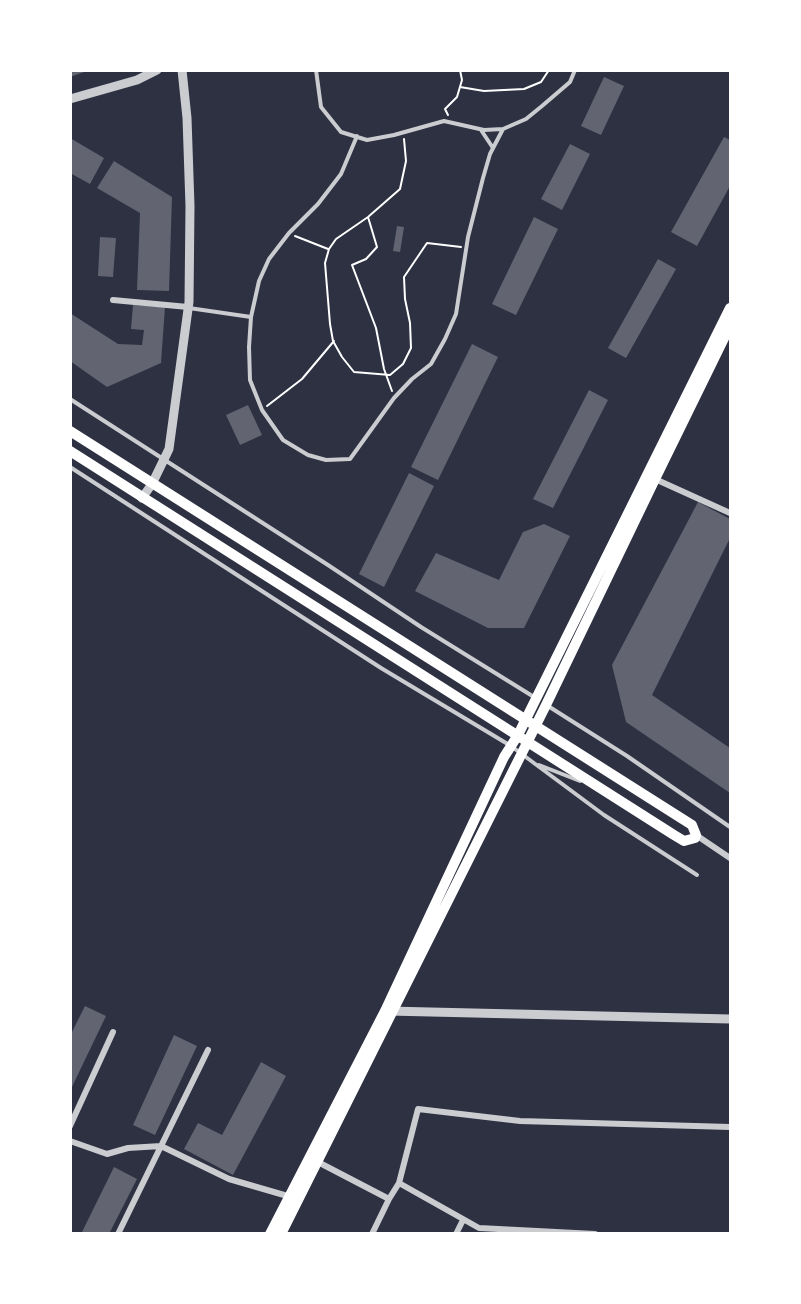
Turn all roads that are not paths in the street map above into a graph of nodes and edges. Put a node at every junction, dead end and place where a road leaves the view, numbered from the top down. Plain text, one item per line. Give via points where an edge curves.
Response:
1 (157, 70) edge
2 (182, 70) edge
3 (316, 70) edge
4 (574, 70) edge
5 (70, 99) edge
6 (480, 129) junction
7 (503, 129) junction
8 (357, 136) junction
9 (493, 148) junction
10 (113, 300) dead end
11 (188, 307) junction
12 (730, 308) edge
13 (251, 317) junction
14 (728, 323) edge
15 (70, 399) edge
16 (70, 431) edge
17 (70, 451) edge
18 (164, 460) junction
19 (70, 467) edge
20 (655, 479) junction
21 (152, 484) junction
22 (142, 498) junction
23 (730, 513) edge
24 (541, 702) junction
25 (530, 724) junction
26 (523, 738) junction
27 (511, 746) junction
28 (521, 754) junction
29 (533, 763) junction
30 (604, 790) junction
31 (730, 827) edge
32 (696, 835) junction
33 (730, 858) edge
34 (697, 875) dead end
35 (389, 1011) junction
36 (730, 1019) edge
37 (113, 1032) dead end
38 (208, 1050) dead end
39 (70, 1125) edge
40 (730, 1127) edge
41 (70, 1141) edge
42 (161, 1146) junction
43 (312, 1159) junction
44 (399, 1183) junction
45 (293, 1198) junction
46 (389, 1199) junction
47 (463, 1220) junction
48 (118, 1233) edge
49 (270, 1233) edge
50 (281, 1233) edge
51 (372, 1233) edge
52 (456, 1233) edge
53 (595, 1233) edge

1 - 5 street via 137,80
2 - 11 street via 190,206
3 - 8 lane via 321,107 341,132
4 - 7 lane via 570,82 542,106 526,119
6 - 7 lane
6 - 8 lane via 444,121 367,140
6 - 9 lane
7 - 9 lane
8 - 13 lane via 341,174 269,259
9 - 13 lane via 466,247 456,314 445,339 431,364 394,398 350,459 326,460 308,455 283,440 262,410 250,380
10 - 11 street
11 - 13 lane
11 - 18 street via 169,449
12 - 14 main road
14 - 20 main road
14 - 24 main road
15 - 18 lane
16 - 21 main road
17 - 22 main road
18 - 21 street
18 - 24 lane
19 - 27 lane via 381,668
20 - 23 street
20 - 24 main road
21 - 22 street
21 - 25 main road
22 - 26 main road
24 - 25 main road
24 - 31 lane
25 - 26 main road
25 - 32 main road via 692,825
26 - 27 main road
26 - 28 main road
26 - 30 main road
27 - 28 lane
27 - 35 main road
28 - 29 lane
28 - 35 main road
29 - 30 lane
29 - 34 lane
30 - 32 main road via 684,841
32 - 33 street
35 - 36 street
35 - 43 main road
37 - 39 street
38 - 42 street
40 - 44 street via 520,1121 418,1109
41 - 42 street via 107,1154
42 - 45 street via 229,1179
42 - 48 street
43 - 45 main road
43 - 46 street
44 - 46 street
44 - 47 street
45 - 49 main road
45 - 50 main road
46 - 51 street
47 - 52 street
47 - 53 street via 479,1228

